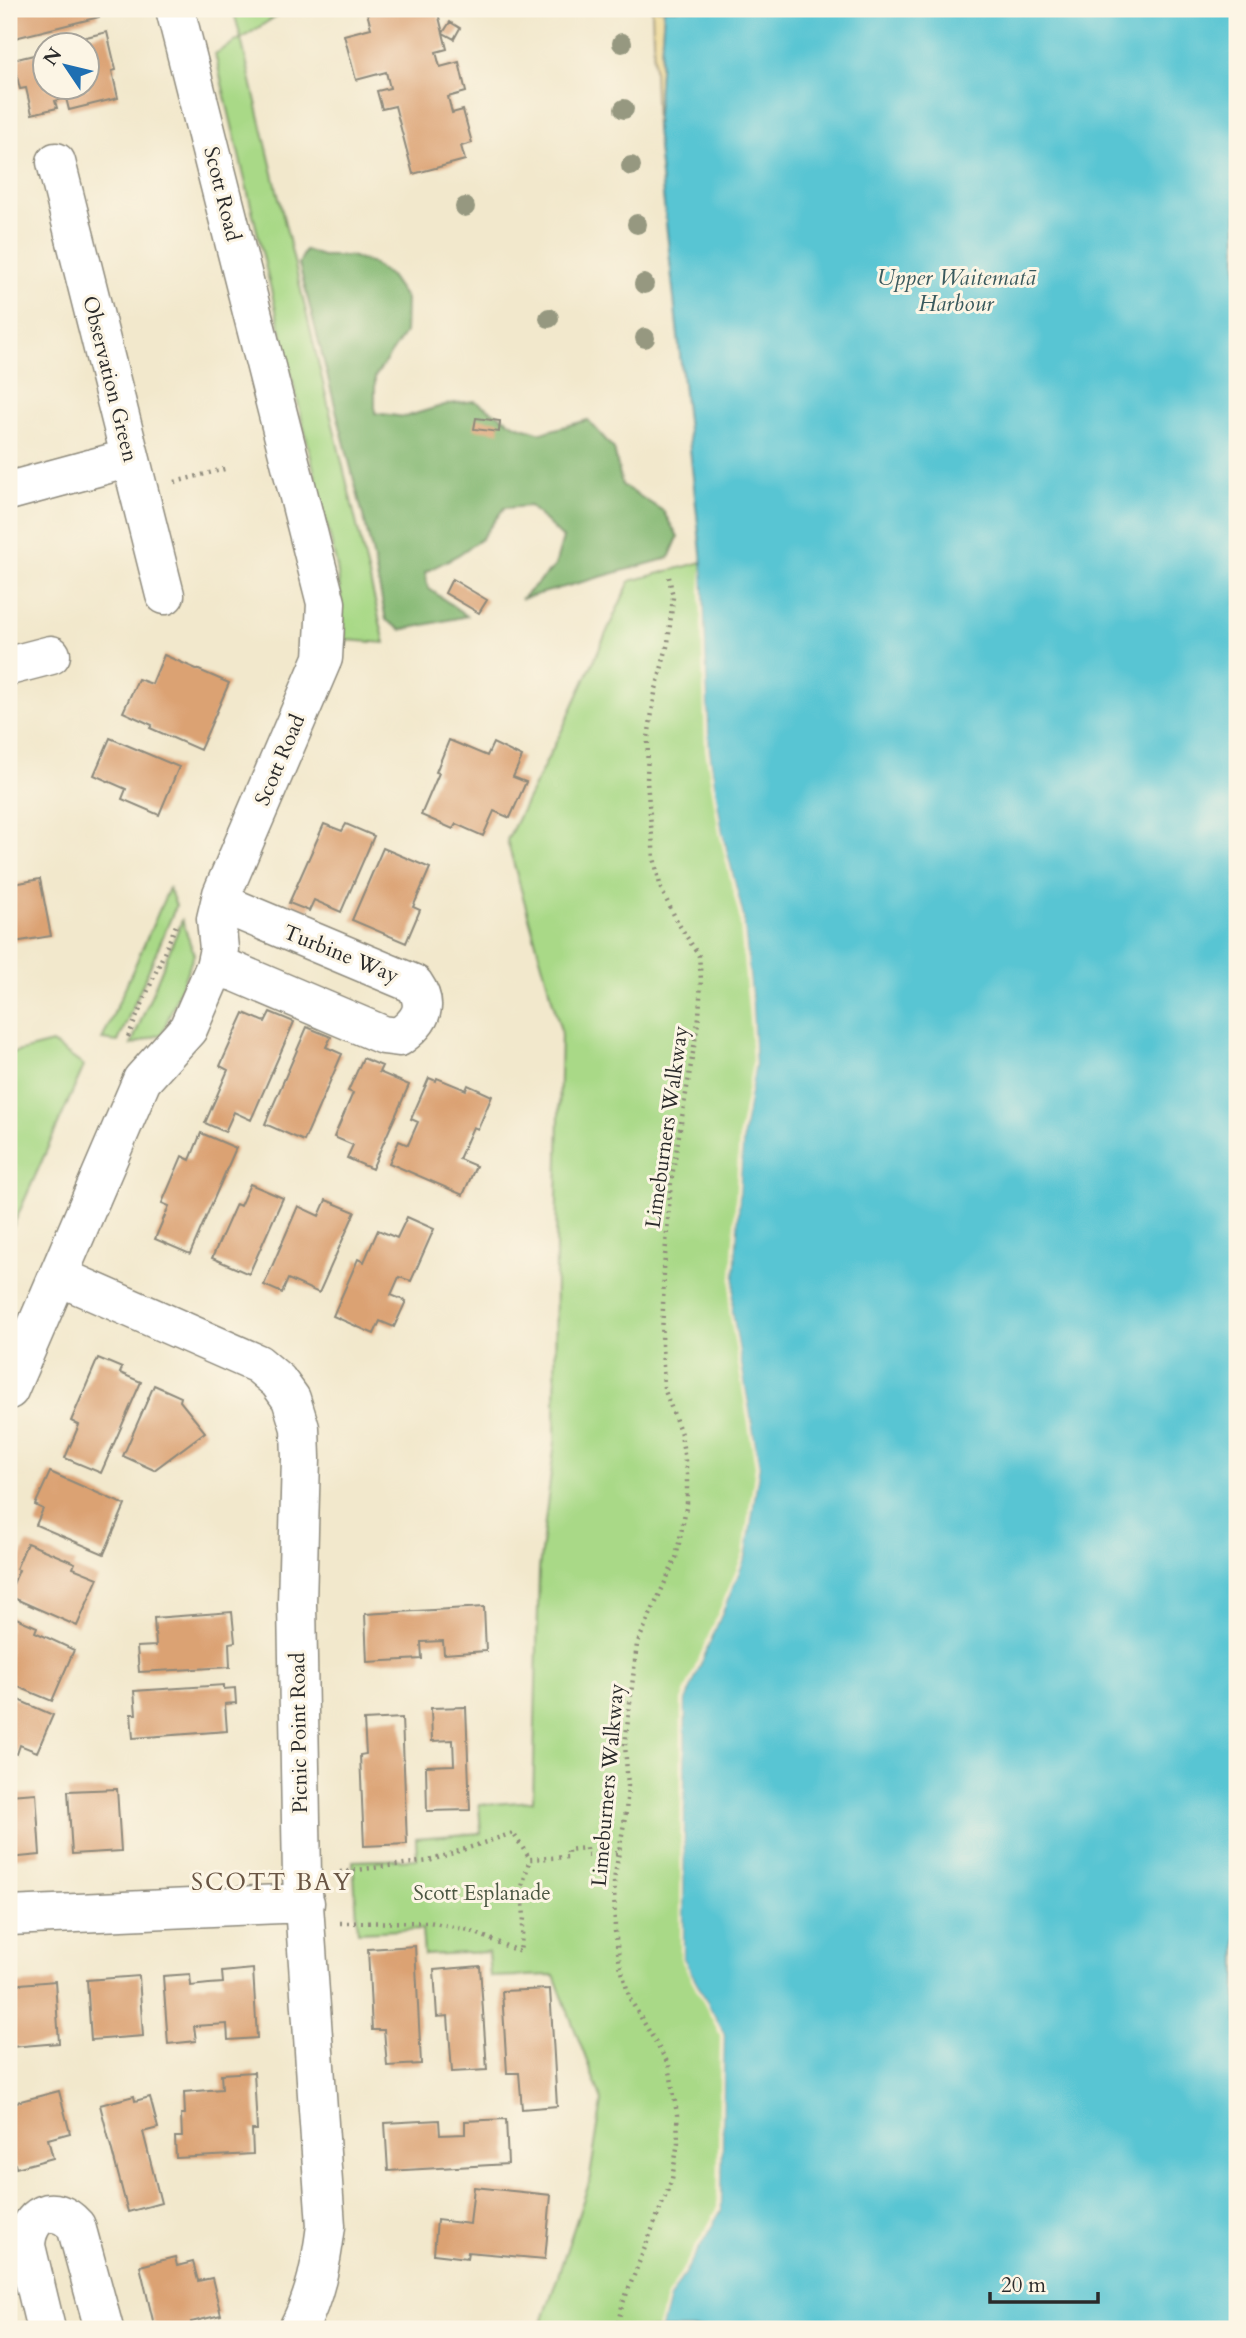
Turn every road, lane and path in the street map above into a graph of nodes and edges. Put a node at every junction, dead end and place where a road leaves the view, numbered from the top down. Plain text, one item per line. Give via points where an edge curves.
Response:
1 (175, 9) edge
2 (56, 162) dead end
3 (130, 458) junction
4 (228, 468) dead end
5 (163, 485) dead end
6 (9, 491) edge
7 (669, 576) dead end
8 (165, 595) dead end
9 (51, 655) dead end
10 (9, 666) edge
11 (221, 903) junction
12 (182, 912) dead end
13 (215, 967) junction
14 (124, 1045) dead end
15 (58, 1276) junction
16 (9, 1390) edge
17 (619, 1853) junction
18 (530, 1859) junction
19 (336, 1873) dead end
20 (305, 1903) junction
21 (9, 1916) edge
22 (340, 1923) dead end
23 (46, 2329) edge
24 (104, 2329) edge
25 (298, 2329) edge
26 (616, 2329) edge

1 - 11 street, Scott Road via 326,603 323,658
2 - 3 street, Observation Green
3 - 6 street
3 - 8 street, Observation Green
4 - 5 path
7 - 17 path, Limeburners Walkway via 673,597 668,643 651,716 646,782 661,889 698,956 701,979 699,1017 671,1182 663,1282 664,1388 681,1434 687,1503 676,1558 637,1644
9 - 10 street
11 - 13 street, Scott Road
11 - 13 street, Turbine Way via 414,984 423,1004 411,1028 399,1037 383,1035
12 - 14 path
13 - 15 street, Scott Road via 188,1029 142,1080
15 - 16 street, Scott Road
15 - 20 street, Picnic Point Road via 258,1364 290,1399 300,1428 301,1458 297,1604
17 - 18 path via 587,1854 586,1848 568,1850 568,1857
17 - 26 path, Limeburners Walkway via 614,1880 620,1965 630,1999 669,2065 678,2142 672,2179
18 - 19 path via 513,1833 429,1861
18 - 22 path via 522,1887 520,1952 469,1930 429,1922
20 - 21 street
20 - 25 street, Picnic Point Road via 326,2226 311,2303
23 - 24 street via 26,2234 30,2224 48,2213 59,2213 76,2227

